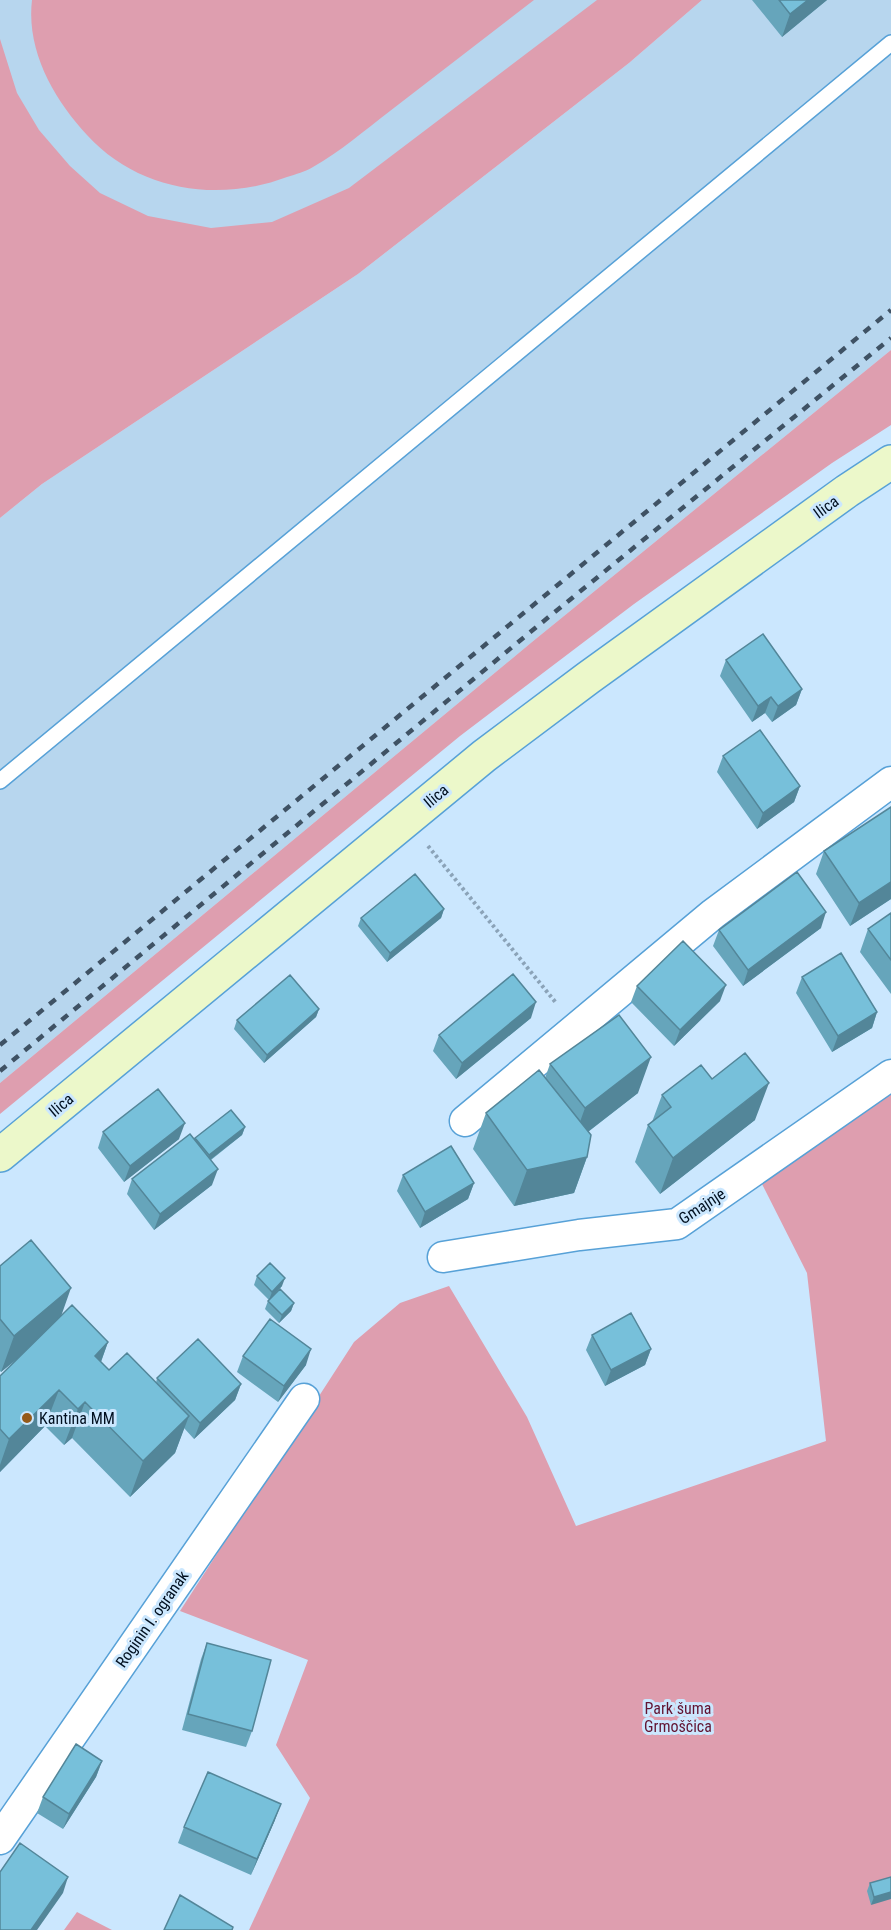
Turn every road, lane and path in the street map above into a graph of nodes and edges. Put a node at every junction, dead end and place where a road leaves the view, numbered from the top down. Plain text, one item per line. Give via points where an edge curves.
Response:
1 (891, 43) edge
2 (887, 474) edge
3 (0, 781) edge
4 (891, 782) edge
5 (428, 846) dead end
6 (577, 1027) junction
7 (891, 1075) edge
8 (465, 1121) dead end
9 (0, 1155) edge
10 (443, 1257) dead end
11 (304, 1399) dead end
12 (0, 1839) edge

1 - 3 lane
2 - 9 main road, Ilica via 607,664 484,756
4 - 6 street via 713,914
5 - 6 path
6 - 8 street
7 - 10 street, Gmajnje via 677,1224
11 - 12 street, Roginin I. ogranak

